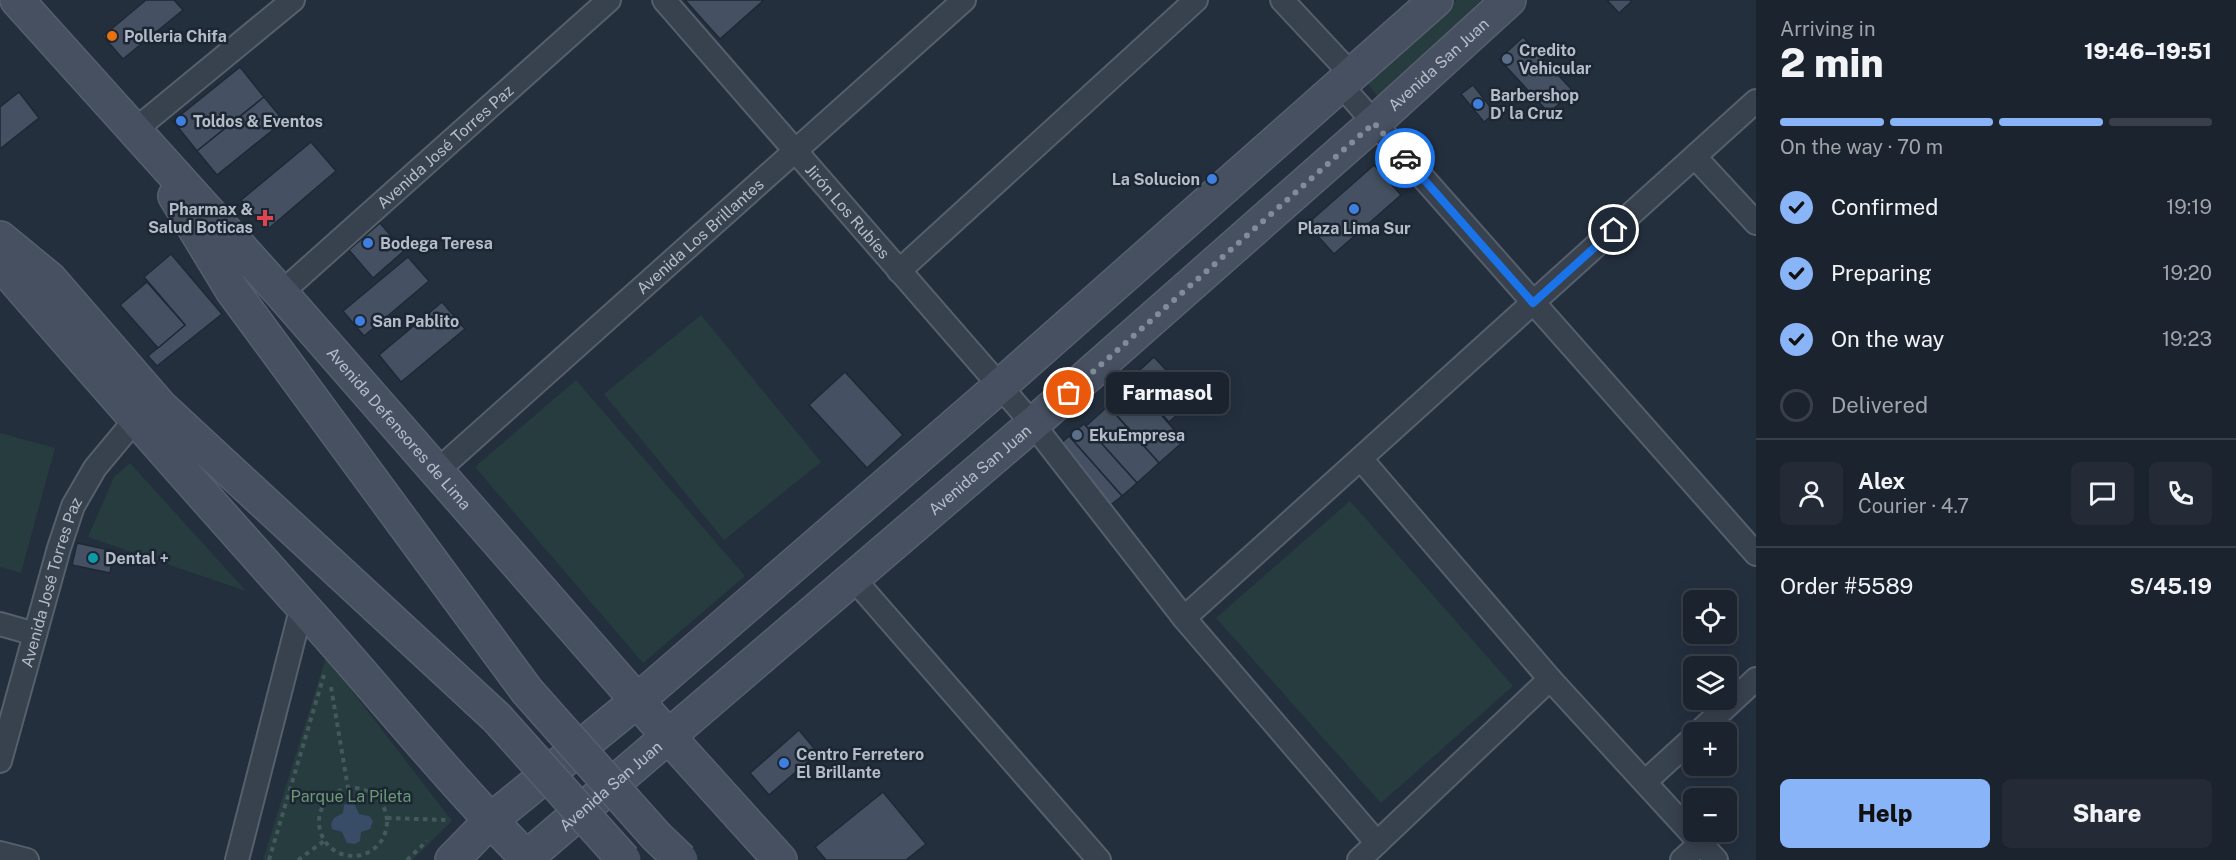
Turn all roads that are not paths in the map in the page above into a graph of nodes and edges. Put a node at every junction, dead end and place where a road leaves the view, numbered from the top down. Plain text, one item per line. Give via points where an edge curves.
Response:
1 (17, 0) edge
2 (292, 0) edge
3 (609, 0) edge
4 (663, 0) edge
5 (1196, 0) edge
6 (1282, 0) edge
7 (1436, 0) edge
8 (1509, 0) edge
9 (956, 2) edge
10 (1346, 80) junction
11 (1756, 101) edge
12 (1374, 123) junction
13 (135, 130) junction
14 (795, 151) junction
15 (1695, 157) junction
16 (1756, 223) edge
17 (0, 238) edge
18 (0, 263) edge
19 (899, 271) junction
20 (281, 293) junction
21 (1533, 303) junction
22 (1000, 386) junction
23 (135, 420) junction
24 (1033, 424) junction
25 (1360, 459) junction
26 (436, 472) junction
27 (1756, 554) edge
28 (853, 578) junction
29 (302, 606) junction
30 (1184, 618) junction
31 (0, 624) edge
32 (35, 634) junction
33 (1550, 679) junction
34 (1756, 679) edge
35 (638, 700) junction
36 (1710, 722) edge
37 (668, 736) junction
38 (1683, 747) edge
39 (0, 761) edge
40 (1646, 781) junction
41 (491, 820) junction
42 (1377, 843) junction
43 (1701, 843) junction
44 (0, 853) edge
45 (526, 859) edge
46 (27, 860) edge
47 (237, 860) edge
48 (452, 860) edge
49 (624, 860) edge
50 (681, 860) edge
51 (780, 860) edge
52 (1099, 860) edge
53 (1359, 860) edge
54 (1682, 860) edge
55 (1716, 860) edge

1 - 13 main road, Avenida Defensores de Lima
2 - 13 street
3 - 20 street, Avenida José Torres Paz
4 - 14 street, Jirón Los Rubíes
5 - 19 street
6 - 10 street
7 - 10 main road
8 - 12 main road, Avenida San Juan
9 - 14 street, Avenida Los Brillantes
10 - 12 street
10 - 22 main road
11 - 15 street
12 - 21 street
12 - 24 main road, Avenida San Juan
13 - 20 main road, Avenida Defensores de Lima
13 - 50 main road, bridge via 232,290 527,691
14 - 19 street, Jirón Los Rubíes
14 - 26 street, Avenida Los Brillantes
15 - 16 street
15 - 21 street
17 - 49 main road, bridge via 50,279 161,407 497,718
18 - 23 main road
19 - 22 street, Jirón Los Rubíes
20 - 26 main road, Avenida Defensores de Lima
21 - 25 street
21 - 27 street
22 - 24 street, Jirón Los Rubíes
22 - 35 main road
23 - 29 main road
23 - 32 street, Avenida José Torres Paz via 95,468 73,506
24 - 28 main road, Avenida San Juan
24 - 30 street, Jirón Los Rubíes
25 - 30 street
25 - 33 street
26 - 35 main road, Avenida Defensores de Lima
28 - 37 main road, Avenida San Juan
28 - 52 street
29 - 41 main road
29 - 47 street
30 - 42 street, Jirón Los Rubíes
31 - 32 street
32 - 39 street, Avenida José Torres Paz
33 - 40 street
33 - 42 street
34 - 36 street
35 - 37 main road, Avenida Defensores de Lima
35 - 41 main road
37 - 45 main road, Avenida San Juan
37 - 51 main road, Avenida Defensores de Lima
38 - 40 street
40 - 43 street
41 - 45 main road
41 - 48 main road
42 - 53 street
43 - 54 street
43 - 55 street
44 - 46 street

